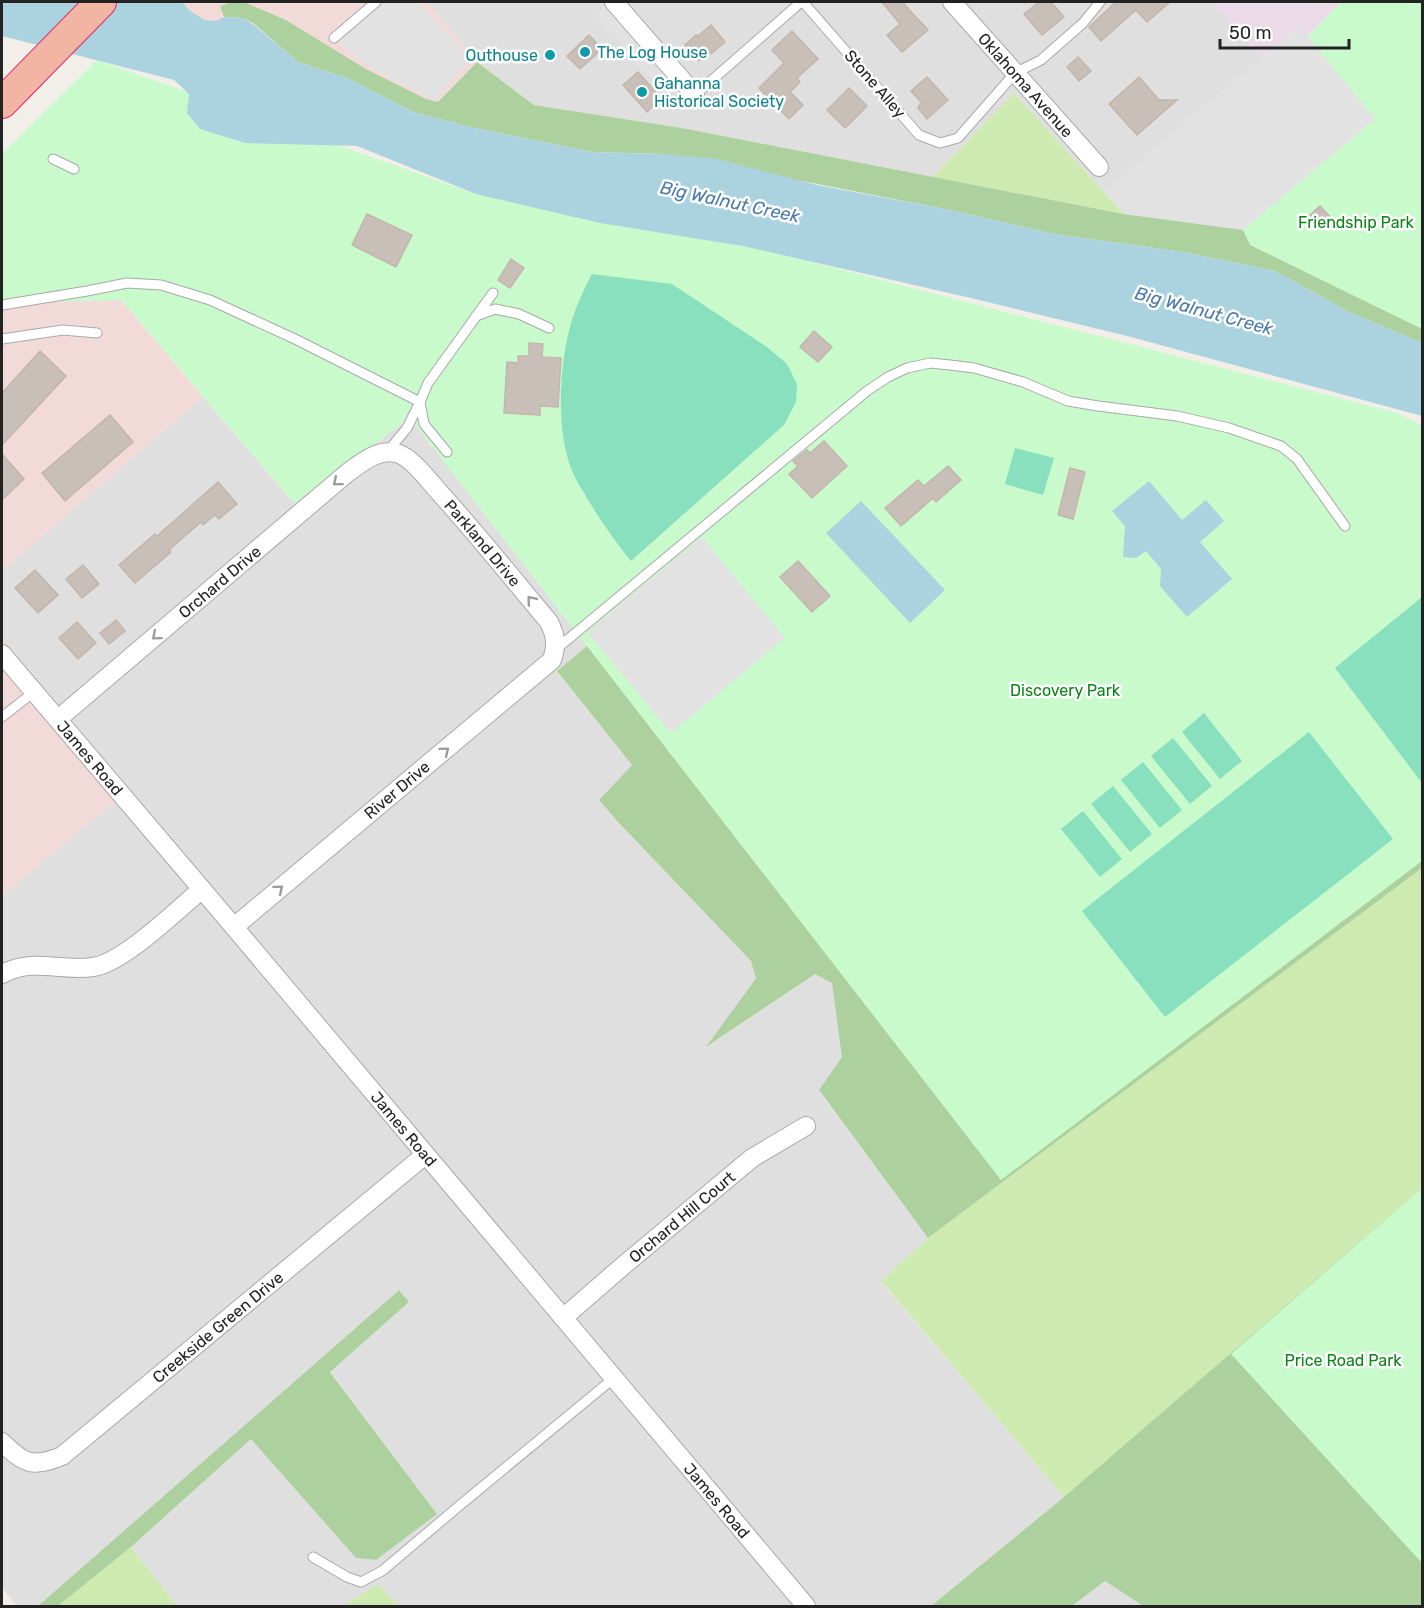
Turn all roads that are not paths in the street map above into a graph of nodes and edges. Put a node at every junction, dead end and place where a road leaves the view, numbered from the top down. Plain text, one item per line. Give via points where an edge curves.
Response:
1 (101, 2) edge
2 (376, 2) edge
3 (614, 2) edge
4 (802, 2) edge
5 (952, 2) edge
6 (1100, 2) edge
7 (334, 38) dead end
8 (1015, 73) junction
9 (695, 95) joint
10 (3, 101) edge
11 (53, 159) dead end
12 (1099, 167) dead end
13 (74, 169) dead end
14 (493, 293) dead end
15 (2, 305) edge
16 (476, 316) junction
17 (549, 328) dead end
18 (97, 333) dead end
19 (2, 339) edge
20 (420, 402) junction
21 (447, 452) dead end
22 (386, 453) junction
23 (1345, 526) dead end
24 (555, 650) junction
25 (2, 654) edge
26 (34, 692) junction
27 (2, 717) edge
28 (58, 719) junction
29 (202, 889) junction
30 (234, 927) junction
31 (2, 974) edge
32 (806, 1126) dead end
33 (425, 1155) junction
34 (563, 1318) junction
35 (614, 1378) junction
36 (2, 1442) edge
37 (313, 1557) dead end
38 (806, 1606) edge

1 - 10 highway
2 - 7 lane
3 - 9 street
4 - 8 lane, Stone Alley via 919,135 940,143 958,138
4 - 9 lane
5 - 8 street, Oklahoma Avenue
6 - 8 lane via 1083,23 1041,60
8 - 12 street, Oklahoma Avenue
11 - 13 lane
14 - 16 lane
15 - 20 lane via 127,283 161,285 210,300
16 - 17 lane via 495,309 519,314
16 - 20 lane via 428,383
18 - 19 lane via 63,330
20 - 21 lane via 424,424
20 - 22 lane via 407,428
24 -> 22 street, Parkland Drive via 556,635 549,622 455,510 415,465 400,454
22 -> 28 street, Orchard Drive via 370,456 346,474
23 - 24 lane via 1297,459 1272,442 1177,416 1068,400 974,368 930,363 907,368 867,391
30 -> 24 street, River Drive via 544,667
25 - 26 street, James Road
26 - 27 lane
26 - 28 street, James Road
28 - 29 street, James Road
29 - 30 street, James Road
29 - 31 street via 132,947 96,967 26,965
30 - 33 street, James Road
32 - 34 street, Orchard Hill Court via 752,1158
33 - 34 street, James Road
33 - 36 street, Creekside Green Drive via 62,1456 30,1463
34 - 35 street, James Road
35 - 37 lane via 382,1571 362,1582
35 - 38 street, James Road

